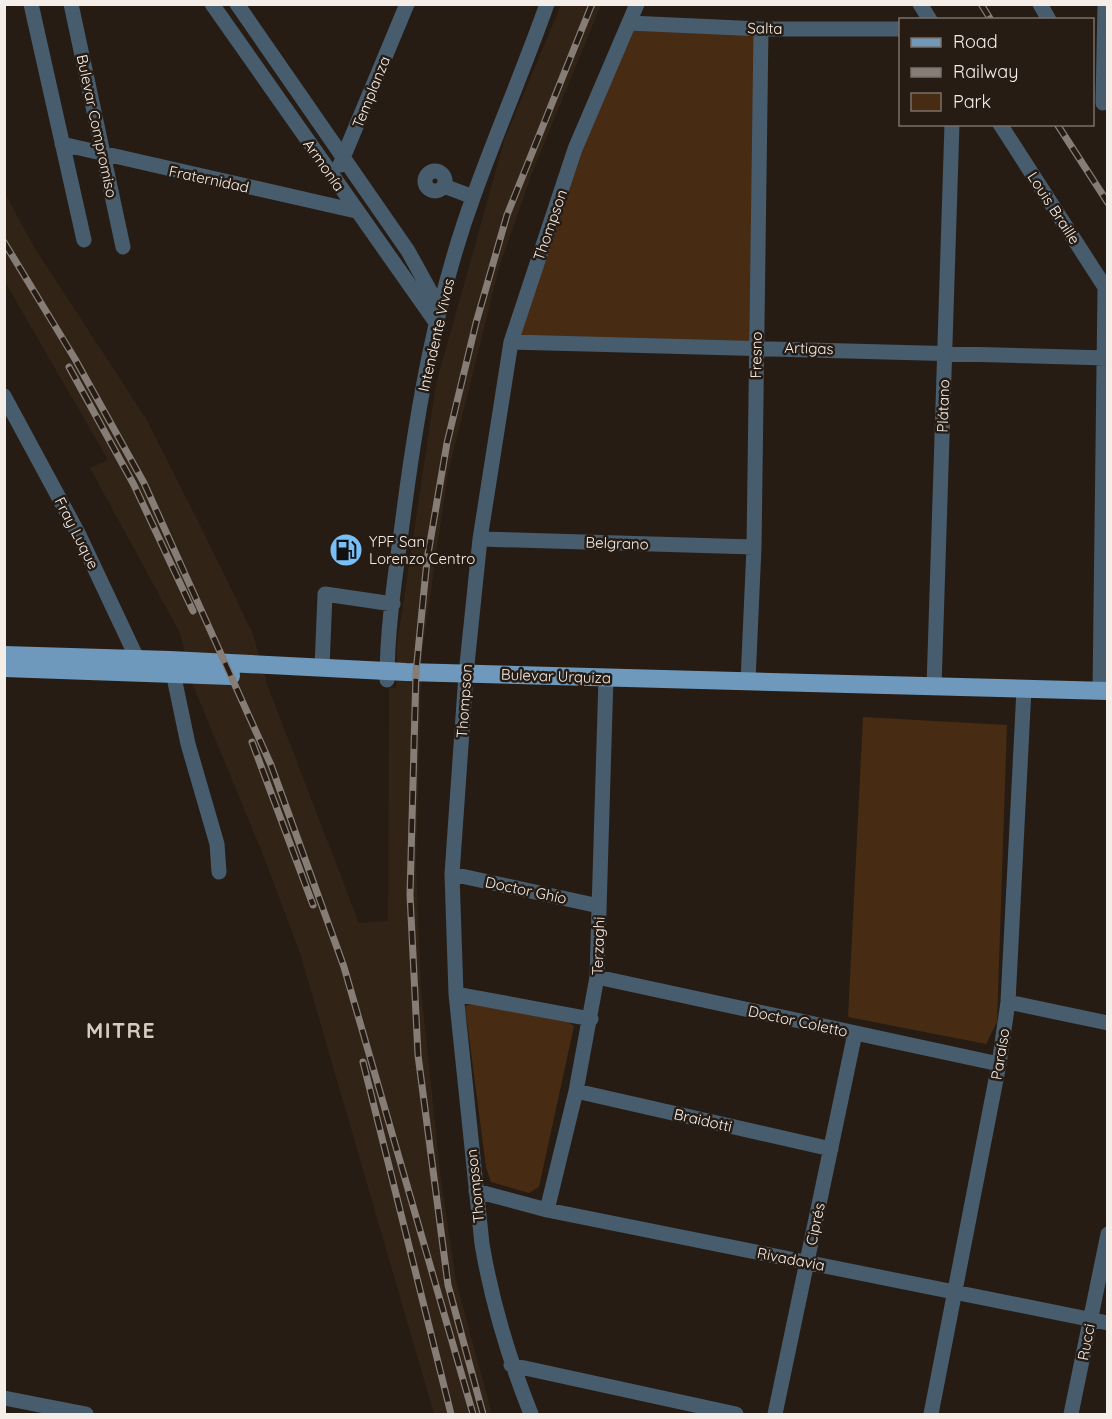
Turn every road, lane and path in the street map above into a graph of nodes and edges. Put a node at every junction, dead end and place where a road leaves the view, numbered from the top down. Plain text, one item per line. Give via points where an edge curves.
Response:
1 (31, 4) edge
2 (71, 4) edge
3 (212, 4) edge
4 (237, 4) edge
5 (407, 4) edge
6 (547, 4) edge
7 (637, 4) edge
8 (920, 4) edge
9 (1040, 4) edge
10 (1105, 4) edge
11 (929, 18) edge
12 (1048, 18) edge
13 (629, 22) junction
14 (761, 29) junction
15 (899, 29) edge
16 (1101, 43) edge
17 (1094, 90) edge
18 (1105, 107) edge
19 (952, 126) edge
20 (1001, 126) edge
21 (62, 144) junction
22 (103, 155) junction
23 (344, 159) junction
24 (333, 177) junction
25 (444, 186) dead end
26 (473, 196) junction
27 (356, 211) junction
28 (84, 240) dead end
29 (123, 247) dead end
30 (1106, 290) edge
31 (440, 309) junction
32 (437, 324) junction
33 (511, 342) junction
34 (756, 347) junction
35 (945, 352) junction
36 (1105, 358) edge
37 (4, 396) edge
38 (480, 539) junction
39 (753, 547) junction
40 (393, 604) junction
41 (4, 655) edge
42 (141, 665) junction
43 (172, 667) junction
44 (4, 668) edge
45 (322, 668) junction
46 (387, 676) junction
47 (465, 678) junction
48 (748, 681) junction
49 (606, 682) junction
50 (934, 687) junction
51 (1023, 693) junction
52 (1105, 694) edge
53 (219, 872) dead end
54 (452, 874) junction
55 (599, 906) junction
56 (597, 977) junction
57 (456, 994) junction
58 (1008, 1002) junction
59 (591, 1019) junction
60 (1107, 1023) edge
61 (855, 1033) junction
62 (999, 1064) junction
63 (576, 1091) junction
64 (831, 1149) junction
65 (476, 1191) junction
66 (547, 1210) junction
67 (1107, 1234) edge
68 (807, 1263) junction
69 (955, 1293) junction
70 (1090, 1320) junction
71 (1107, 1323) edge
72 (511, 1365) junction
73 (4, 1398) edge
74 (86, 1414) edge
75 (531, 1414) edge
76 (736, 1414) edge
77 (774, 1414) edge
78 (931, 1414) edge
79 (1071, 1414) edge

1 - 21 street
2 - 22 street, Bulevar Compromiso
3 - 24 street, Armonía
4 - 23 street, Armonía
5 - 23 street, Templanza
6 - 26 street, Intendente Vivas
7 - 13 street, Thompson
8 - 11 street
9 - 12 street
10 - 16 street
13 - 14 street, Salta
13 - 33 street, Thompson via 575,149
14 - 15 street, Salta
14 - 34 street, Fresno
16 - 18 street
17 - 18 street
19 - 35 street, Plátano
20 - 30 street, Louis Braille
21 - 22 street, Fraternidad
21 - 28 street
22 - 27 street, Fraternidad
22 - 29 street, Bulevar Compromiso
23 - 24 street, Templanza
23 - 31 street, Armonía via 408,251
24 - 27 street, Armonía
25 - 26 street
26 - 31 street, Intendente Vivas
27 - 32 street, Armonía
30 - 36 street
31 - 32 street, Intendente Vivas
32 - 40 street, Intendente Vivas via 414,439
33 - 34 street, Artigas
33 - 38 street, Thompson
34 - 35 street, Artigas
34 - 39 street, Fresno
35 - 36 street, Artigas
35 - 50 street, Plátano
36 - 52 street
37 - 42 street, Fray Luque via 78,533
38 - 39 street, Belgrano
38 - 47 street, Thompson
39 - 48 street, Fresno
40 - 45 street via 326,594
40 - 46 street, Intendente Vivas
41 - 42 main road, Bulevar Urquiza
42 - 43 main road, Bulevar Urquiza
42 - 44 main road, Bulevar Urquiza
43 - 45 main road, Bulevar Urquiza
43 - 46 main road, Bulevar Urquiza
43 - 53 street via 188,744 217,844
45 - 46 main road, Bulevar Urquiza
46 - 47 main road, Bulevar Urquiza
47 - 49 main road, Bulevar Urquiza
47 - 54 street, Thompson
48 - 49 main road, Bulevar Urquiza
48 - 50 main road, Bulevar Urquiza
49 - 51 main road, Bulevar Urquiza
49 - 55 street, Terzaghi
50 - 51 main road, Bulevar Urquiza
51 - 52 main road, Bulevar Urquiza
51 - 58 street, Paraíso
54 - 55 street, Doctor Ghío
54 - 57 street, Thompson
55 - 56 street, Terzaghi
56 - 59 street, Terzaghi
56 - 61 street, Doctor Coletto
57 - 59 street
57 - 65 street, Thompson
58 - 60 street
58 - 62 street, Paraíso
59 - 63 street, Terzaghi
61 - 62 street, Doctor Coletto
61 - 64 street, Ciprés
62 - 69 street, Paraíso
63 - 64 street, Braidotti
63 - 66 street, Terzaghi
64 - 68 street, Ciprés
65 - 66 street, Rivadavia
65 - 72 street, Thompson via 488,1280
66 - 68 street, Rivadavia
67 - 70 street, Rucci
68 - 69 street, Rivadavia
68 - 77 street, Ciprés
69 - 70 street, Rivadavia
69 - 78 street, Paraíso
70 - 71 street, Rivadavia
70 - 79 street, Rucci
72 - 75 street, Thompson
72 - 76 street
73 - 74 street

